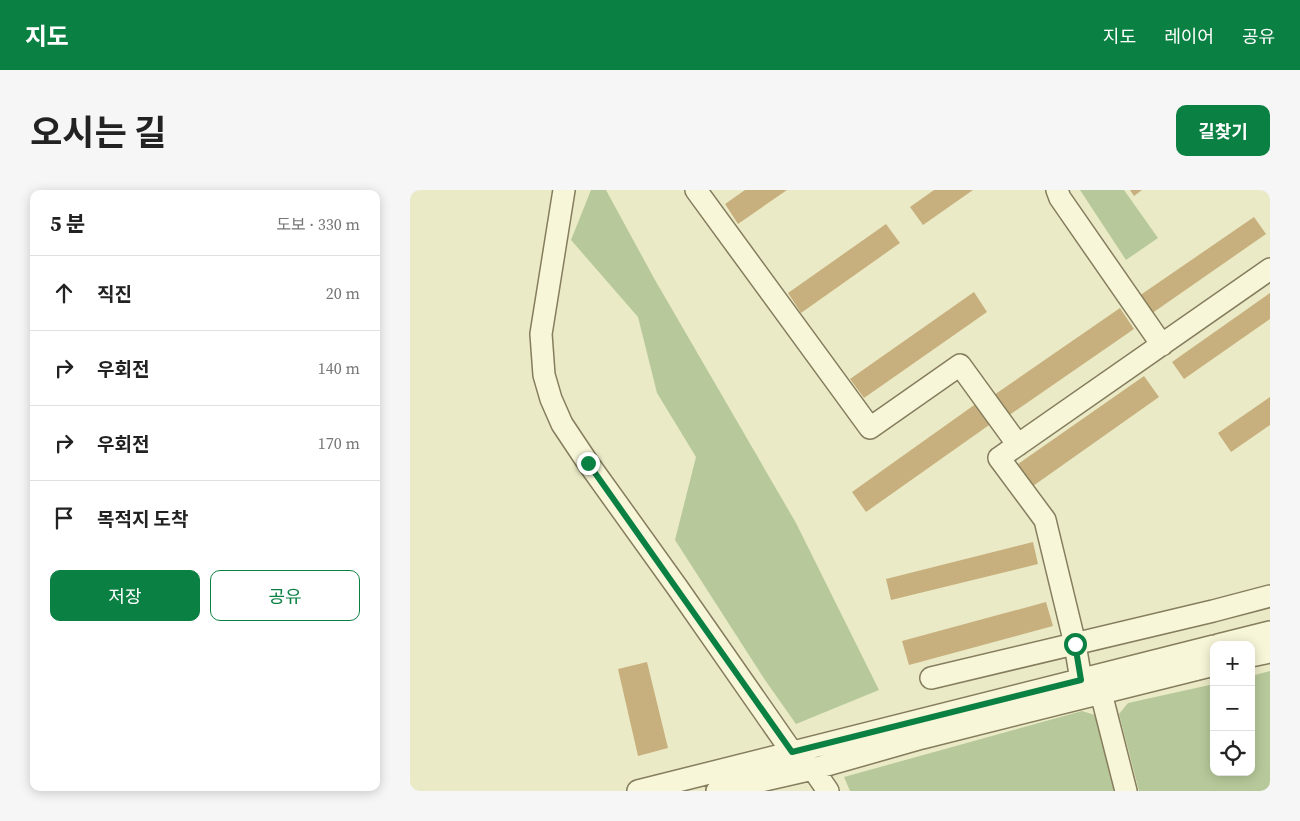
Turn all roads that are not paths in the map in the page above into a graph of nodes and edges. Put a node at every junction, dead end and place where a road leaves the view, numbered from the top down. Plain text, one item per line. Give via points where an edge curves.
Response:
1 (564, 190) edge
2 (696, 190) edge
3 (1057, 190) edge
4 (1270, 269) edge
5 (1162, 345) junction
6 (1018, 445) junction
7 (1270, 596) edge
8 (1270, 632) edge
9 (1234, 641) edge
10 (1075, 644) junction
11 (1210, 647) edge
12 (1270, 652) edge
13 (1255, 655) edge
14 (1210, 666) edge
15 (931, 678) dead end
16 (1081, 680) junction
17 (1101, 693) junction
18 (792, 752) junction
19 (813, 769) junction
20 (638, 791) edge
21 (717, 791) edge
22 (828, 791) edge
23 (1126, 791) edge

1 - 18 street via 541,334 544,375 551,399 562,424 588,463
2 - 6 street via 870,428 960,365
3 - 5 street
4 - 5 street
5 - 6 street
6 - 10 street via 999,458 1045,520
7 - 10 street
8 - 9 street
10 - 15 street
10 - 16 street
11 - 16 street
12 - 13 street
14 - 17 street
16 - 18 street
17 - 19 street
17 - 23 street
18 - 19 street
18 - 20 street
19 - 21 street
19 - 22 street

